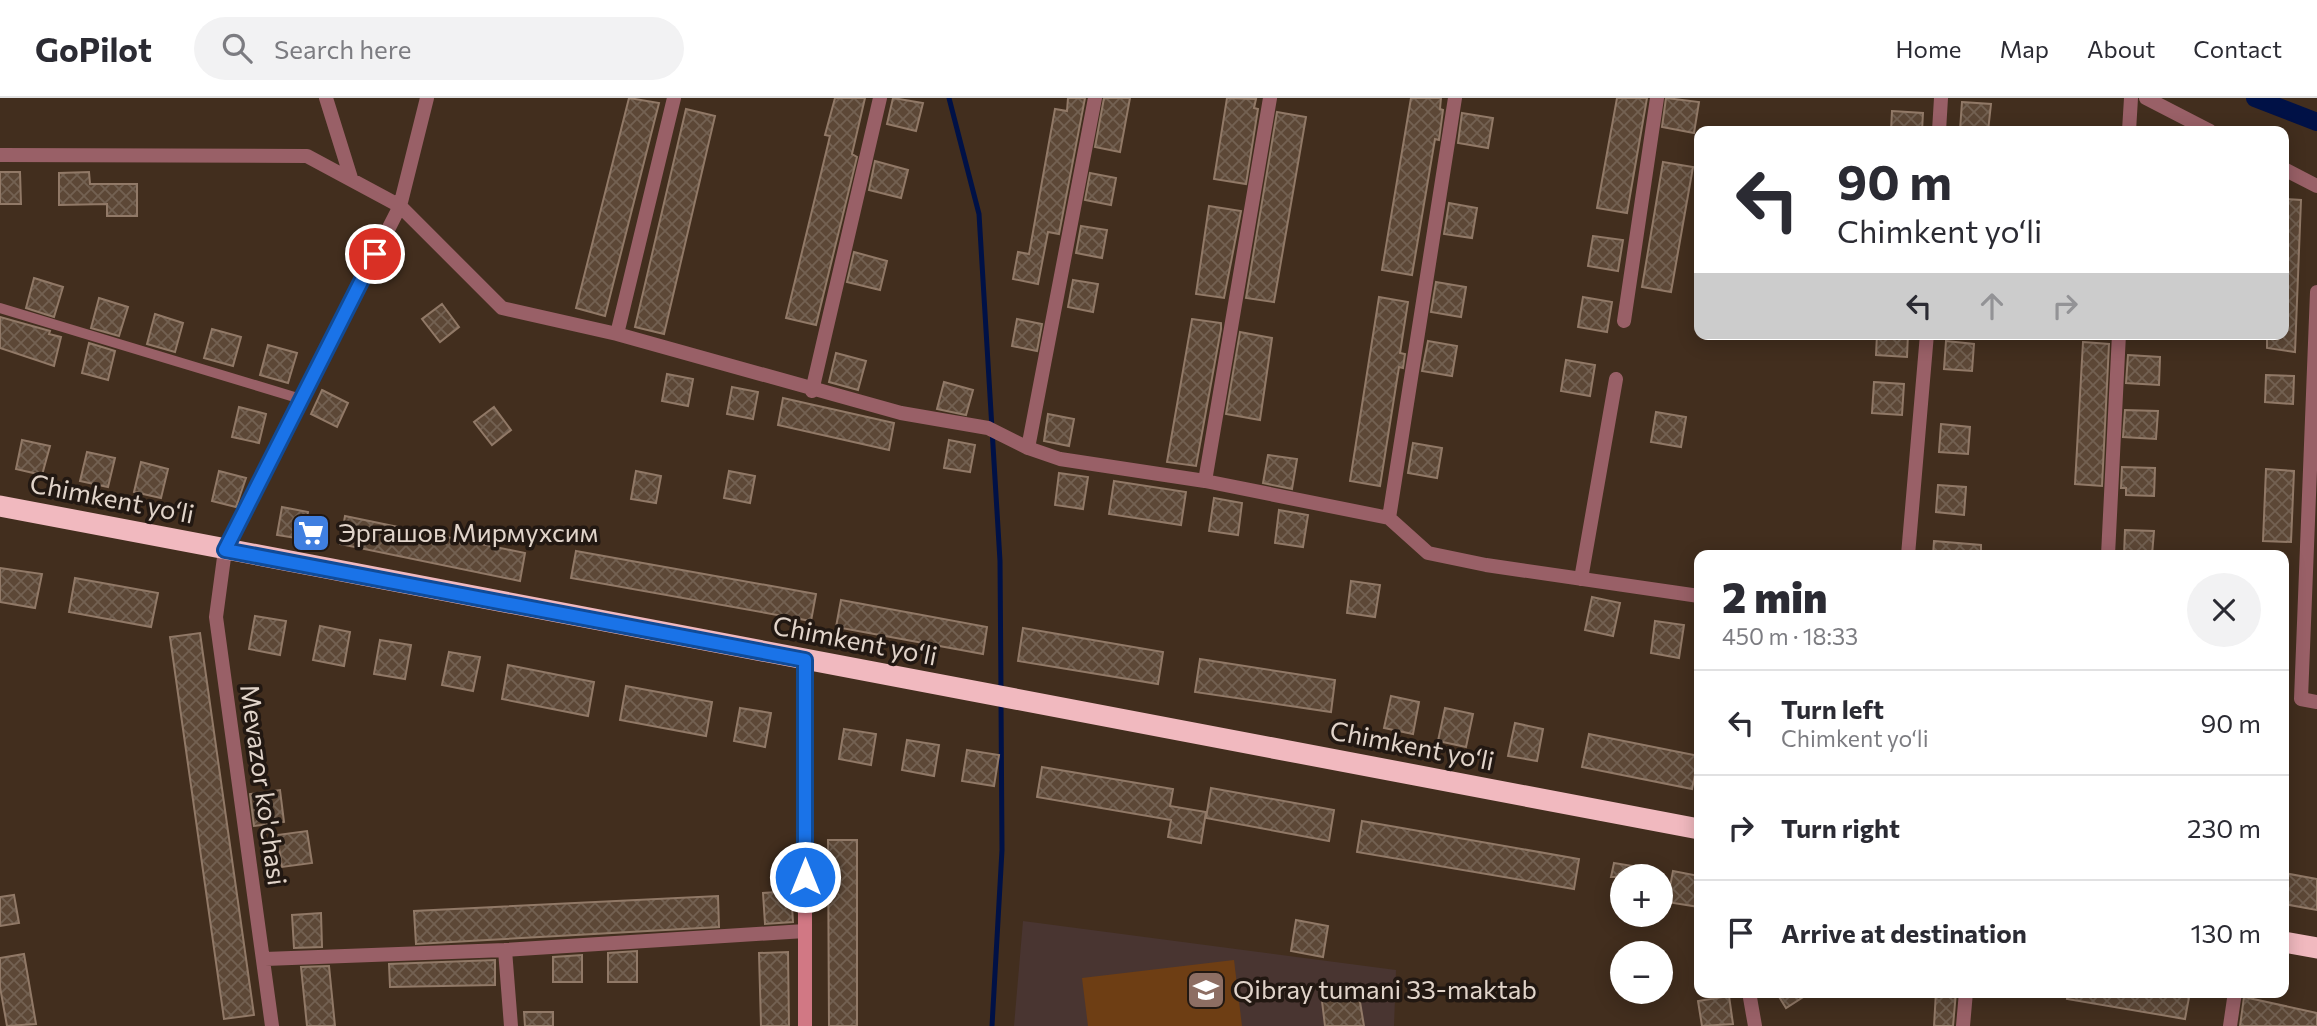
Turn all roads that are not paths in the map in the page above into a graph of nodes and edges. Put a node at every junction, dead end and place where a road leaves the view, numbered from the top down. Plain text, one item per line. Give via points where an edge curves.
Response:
1 (326, 98) edge
2 (427, 98) edge
3 (674, 98) edge
4 (880, 98) edge
5 (1095, 98) edge
6 (1270, 98) edge
7 (1455, 98) edge
8 (1657, 98) edge
9 (1941, 98) edge
10 (2131, 98) edge
11 (2146, 98) edge
12 (1939, 126) edge
13 (2129, 126) edge
14 (2200, 126) edge
15 (0, 155) edge
16 (2289, 172) edge
17 (351, 178) junction
18 (2317, 186) edge
19 (400, 206) junction
20 (2317, 292) edge
21 (0, 307) edge
22 (1624, 321) dead end
23 (617, 334) junction
24 (1926, 340) edge
25 (2119, 340) edge
26 (1616, 379) dead end
27 (812, 391) junction
28 (301, 399) junction
29 (1028, 448) junction
30 (1205, 481) junction
31 (0, 506) edge
32 (1389, 518) junction
33 (225, 550) junction
34 (1908, 550) edge
35 (2108, 550) edge
36 (1581, 579) junction
37 (1694, 595) edge
38 (805, 660) junction
39 (2317, 702) edge
40 (1694, 828) edge
41 (805, 931) junction
42 (2289, 943) edge
43 (2317, 948) edge
44 (505, 950) junction
45 (265, 959) junction
46 (1750, 998) edge
47 (1965, 998) edge
48 (2234, 998) edge
49 (272, 1026) edge
50 (511, 1026) edge
51 (805, 1026) edge
52 (1755, 1026) edge
53 (1963, 1026) edge
54 (2230, 1026) edge

1 - 17 street
2 - 19 street, Mevazor ko'chasi
3 - 23 street
4 - 27 street
5 - 29 street
6 - 30 street
7 - 32 street
8 - 22 street
9 - 12 street
10 - 13 street
11 - 14 street
15 - 17 street via 307,156
16 - 18 street
17 - 19 street
19 - 23 street via 502,308
19 - 28 street, Mevazor ko'chasi
20 - 39 street via 2301,699
21 - 28 lane
23 - 27 street
24 - 34 street
25 - 35 street
26 - 36 street
27 - 29 street via 988,428
28 - 33 street, Mevazor ko'chasi
29 - 30 street via 1098,466
30 - 32 street
31 - 33 highway, Chimkent yo‘li
32 - 36 street via 1428,553
33 - 38 highway, Chimkent yo‘li
33 - 45 street, Mevazor ko'chasi via 216,617 249,878
36 - 37 street
38 - 40 highway, Chimkent yo‘li
38 - 41 main road
41 - 44 street
41 - 51 main road
42 - 43 highway
44 - 45 street
44 - 50 street
45 - 49 street, Mevazor ko'chasi
46 - 52 street
47 - 53 street
48 - 54 street

